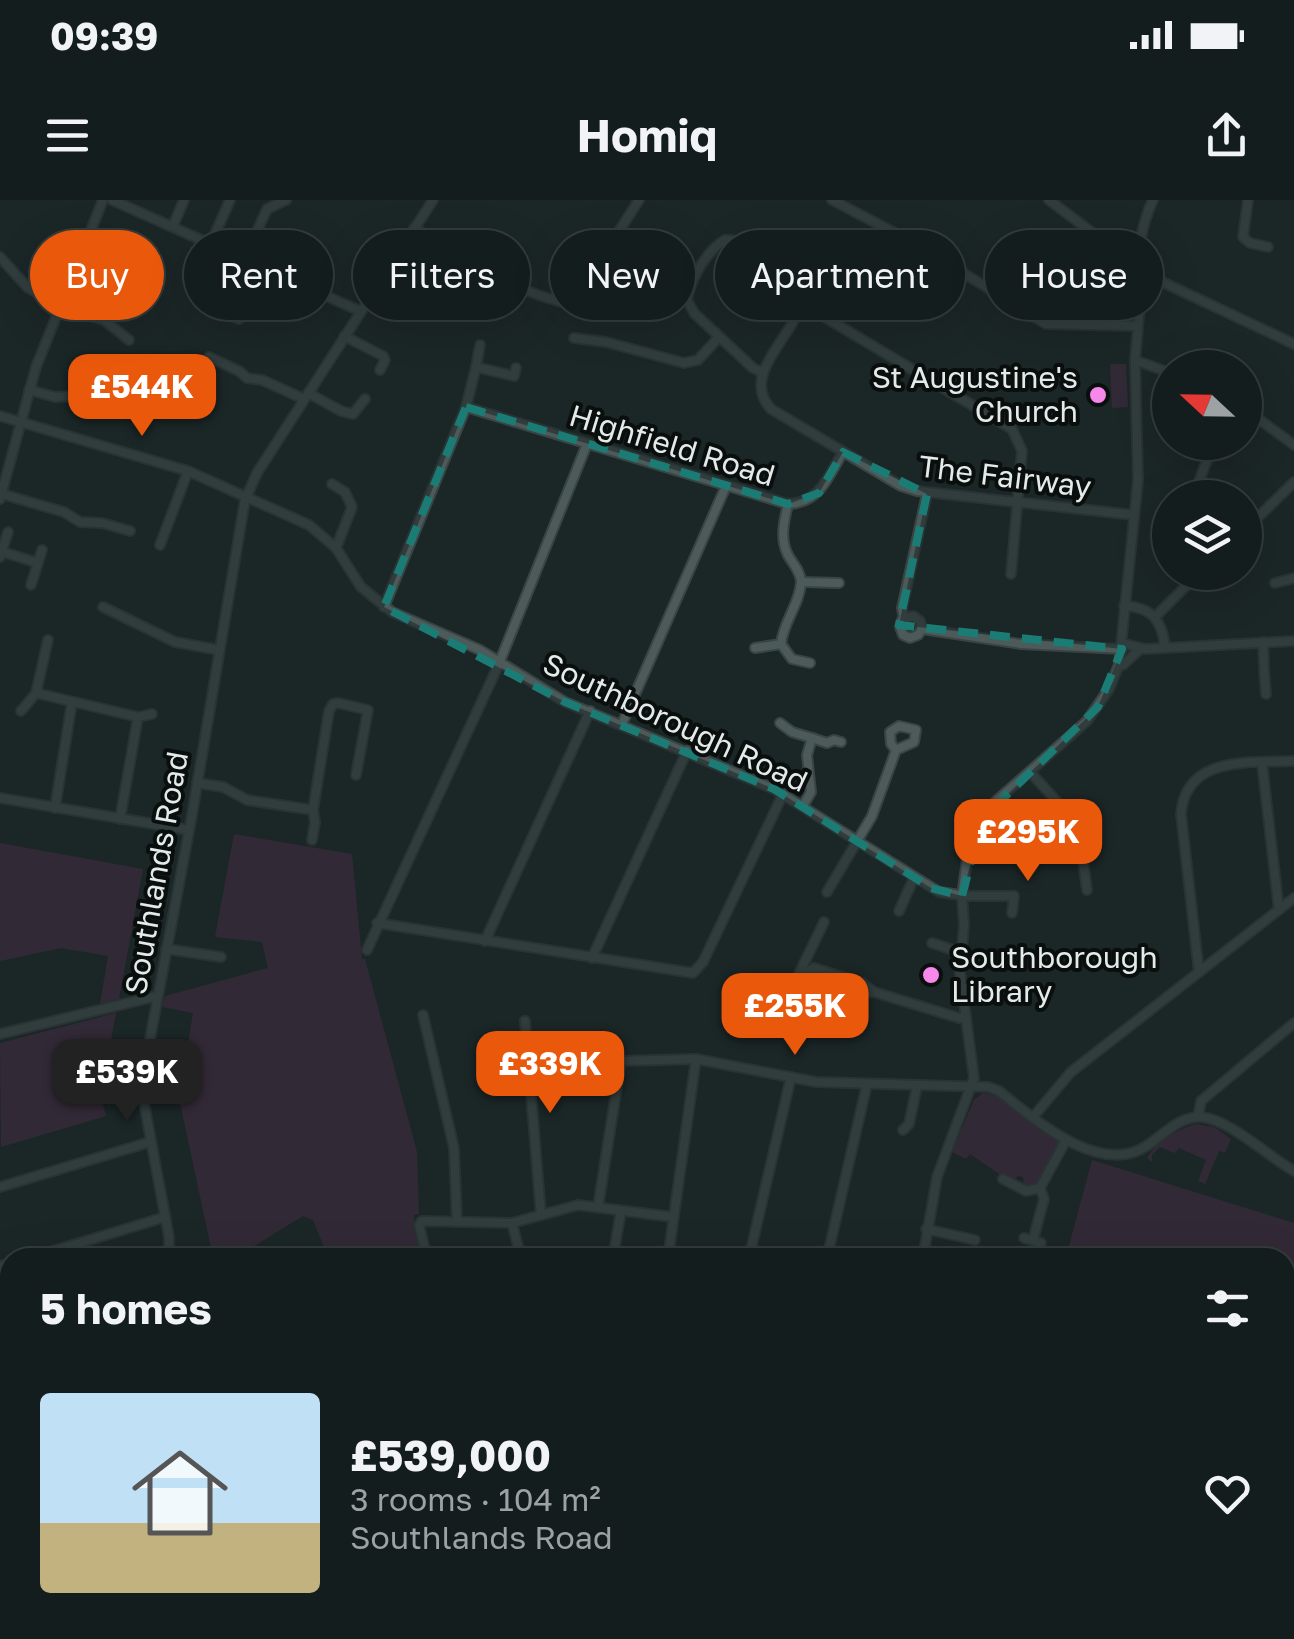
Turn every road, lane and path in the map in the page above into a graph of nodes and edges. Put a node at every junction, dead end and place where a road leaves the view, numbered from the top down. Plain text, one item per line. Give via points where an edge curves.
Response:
1 (103, 200) edge
2 (112, 200) edge
3 (184, 200) edge
4 (230, 200) edge
5 (286, 200) edge
6 (433, 200) edge
7 (639, 200) edge
8 (832, 200) edge
9 (1049, 200) edge
10 (1153, 200) edge
11 (1248, 200) edge
12 (172, 226) junction
13 (414, 228) joint
14 (91, 230) edge
15 (217, 230) edge
16 (258, 230) edge
17 (1089, 230) edge
18 (1144, 230) edge
19 (184, 232) edge
20 (715, 246) edge
21 (1268, 248) dead end
22 (0, 257) edge
23 (30, 289) edge
24 (1163, 290) edge
25 (55, 320) edge
26 (104, 320) edge
27 (354, 320) edge
28 (792, 320) edge
29 (829, 320) edge
30 (1138, 320) edge
31 (1137, 326) junction
32 (344, 336) junction
33 (720, 337) junction
34 (129, 340) dead end
35 (579, 343) dead end
36 (1294, 344) edge
37 (480, 346) dead end
38 (209, 357) dead end
39 (1135, 360) junction
40 (1152, 366) edge
41 (476, 368) junction
42 (516, 368) dead end
43 (380, 370) dead end
44 (763, 373) junction
45 (29, 390) junction
46 (88, 395) dead end
47 (306, 396) junction
48 (366, 400) dead end
49 (466, 406) junction
50 (0, 416) edge
51 (1262, 421) edge
52 (21, 423) junction
53 (587, 444) junction
54 (1294, 445) edge
55 (843, 452) junction
56 (188, 471) junction
57 (1294, 482) edge
58 (332, 484) dead end
59 (726, 486) junction
60 (928, 494) junction
61 (1, 496) edge
62 (246, 496) junction
63 (788, 504) junction
64 (1017, 504) junction
65 (1262, 513) edge
66 (1134, 515) junction
67 (130, 531) dead end
68 (8, 532) dead end
69 (160, 544) dead end
70 (336, 548) junction
71 (42, 550) dead end
72 (1, 554) edge
73 (38, 563) junction
74 (1011, 574) dead end
75 (1294, 578) edge
76 (801, 582) junction
77 (1275, 582) dead end
78 (840, 583) dead end
79 (32, 585) dead end
80 (1182, 590) edge
81 (102, 606) dead end
82 (1124, 606) junction
83 (384, 607) junction
84 (1156, 616) junction
85 (904, 618) junction
86 (922, 628) junction
87 (48, 640) dead end
88 (1294, 641) edge
89 (1263, 642) junction
90 (761, 644) dead end
91 (781, 644) junction
92 (1122, 646) junction
93 (1165, 647) junction
94 (1140, 649) junction
95 (219, 650) junction
96 (808, 660) dead end
97 (499, 662) junction
98 (1119, 665) junction
99 (36, 693) junction
100 (1266, 694) dead end
101 (72, 702) junction
102 (21, 711) dead end
103 (590, 711) junction
104 (152, 714) dead end
105 (138, 717) junction
106 (780, 723) dead end
107 (622, 724) junction
108 (812, 738) junction
109 (842, 742) dead end
110 (896, 750) dead end
111 (687, 751) junction
112 (1294, 761) edge
113 (1262, 763) junction
114 (1031, 772) junction
115 (356, 775) dead end
116 (197, 783) junction
117 (782, 794) junction
118 (0, 798) edge
119 (802, 806) junction
120 (55, 808) junction
121 (313, 810) junction
122 (120, 819) junction
123 (189, 830) junction
124 (312, 840) dead end
125 (857, 840) junction
126 (914, 878) junction
127 (1088, 890) dead end
128 (827, 892) dead end
129 (962, 896) junction
130 (1294, 899) edge
131 (899, 910) dead end
132 (1279, 910) junction
133 (1012, 913) dead end
134 (824, 922) dead end
135 (377, 923) junction
136 (485, 941) junction
137 (932, 943) dead end
138 (166, 949) junction
139 (368, 950) dead end
140 (962, 952) junction
141 (221, 956) dead end
142 (592, 958) junction
143 (804, 971) junction
144 (1199, 972) junction
145 (157, 996) junction
146 (782, 1009) dead end
147 (423, 1015) dead end
148 (965, 1018) junction
149 (525, 1021) dead end
150 (1294, 1023) edge
151 (0, 1034) edge
152 (594, 1045) dead end
153 (696, 1058) junction
154 (621, 1060) junction
155 (791, 1077) junction
156 (867, 1084) junction
157 (916, 1086) junction
158 (972, 1086) junction
159 (1032, 1117) junction
160 (1198, 1117) junction
161 (902, 1130) dead end
162 (1066, 1140) junction
163 (150, 1142) junction
164 (1294, 1171) edge
165 (1003, 1179) dead end
166 (0, 1187) edge
167 (1040, 1188) junction
168 (598, 1207) junction
169 (621, 1210) junction
170 (540, 1215) junction
171 (165, 1217) junction
172 (673, 1217) junction
173 (457, 1222) junction
174 (512, 1223) junction
175 (926, 1229) junction
176 (975, 1240) dead end
177 (1033, 1240) dead end
178 (63, 1248) edge
179 (168, 1248) edge
180 (425, 1248) edge
181 (518, 1248) edge
182 (615, 1248) edge
183 (669, 1248) edge
184 (751, 1248) edge
185 (829, 1248) edge
186 (924, 1248) edge

1 - 14 street
2 - 12 street
3 - 12 street
4 - 15 street
5 - 16 street via 267,209
6 - 13 street
7 - 13 street via 572,304 505,280
8 - 31 street via 1046,324
9 - 17 street
10 - 18 street
11 - 21 street via 1243,237
12 - 19 street
20 - 33 street via 687,295 694,313
22 - 23 street
24 - 36 street
25 - 45 street
26 - 34 street
27 - 32 street
28 - 44 street
29 - 64 street via 1012,429 1022,450
30 - 31 street
31 - 39 street
32 - 43 street via 383,356
32 - 47 street
33 - 35 street via 698,360 684,363 606,342
33 - 44 street
37 - 41 street
38 - 47 street via 247,378
39 - 40 street
39 - 66 street
41 - 42 street via 514,376
41 - 49 street
44 - 55 street, The Fairway via 767,404
45 - 46 street
45 - 52 street
47 - 48 street via 353,414
47 - 62 street
49 - 53 street, Highfield Road
49 - 83 street
50 - 52 street, Southborough Road
51 - 54 street
52 - 56 street, Southborough Road
52 - 61 street
53 - 59 street, Highfield Road
53 - 97 street
55 - 60 street, The Fairway
55 - 63 street, Highfield Road via 814,498
56 - 62 street, Southborough Road
56 - 69 street
57 - 65 street
58 - 70 street via 352,507
59 - 63 street, Highfield Road
59 - 107 street
60 - 64 street, The Fairway
60 - 85 street
61 - 67 street
62 - 70 street, Southborough Road via 309,526
62 - 95 street, Southlands Road
63 - 76 street via 782,536
64 - 66 street, The Fairway
64 - 74 street
66 - 82 street
68 - 72 street
70 - 83 street, Southborough Road via 361,587
71 - 73 street
72 - 73 street
73 - 79 street
75 - 77 street
76 - 78 street
76 - 91 street
80 - 84 street
81 - 95 street via 174,642
82 - 84 street
82 - 92 street
83 - 97 street, Southborough Road
84 - 93 street
85 - 86 street via 917,618
85 - 86 street via 906,637 918,636
86 - 92 street via 1021,644
87 - 99 street
88 - 89 street
89 - 93 street
89 - 100 street
90 - 91 street
91 - 96 street via 792,659
92 - 94 street
92 - 98 street
93 - 94 street
94 - 98 street
95 - 116 street, Southlands Road
97 - 103 street, Southborough Road
97 - 135 street
98 - 114 street via 1098,707
99 - 101 street
99 - 102 street
101 - 105 street
101 - 120 street
103 - 107 street, Southborough Road
103 - 136 street
104 - 105 street
105 - 122 street
106 - 108 street
107 - 111 street, Southborough Road
108 - 109 street
108 - 119 street via 811,792
110 - 125 street
111 - 117 street, Southborough Road
111 - 142 street
112 - 113 street
113 - 132 street
113 - 144 street via 1210,768 1182,802
114 - 127 street via 1072,819
114 - 129 street via 995,802 977,828
115 - 121 street via 368,710 333,704
116 - 121 street via 247,800
116 - 123 street, Southlands Road
117 - 119 street, Southborough Road
117 - 142 street via 699,970
118 - 120 street
119 - 125 street, Southborough Road
120 - 122 street
121 - 124 street
122 - 123 street
123 - 138 street, Southlands Road
125 - 126 street, Southborough Road
125 - 128 street
126 - 129 street, Southborough Road
126 - 131 street
129 - 133 street via 1014,896
129 - 140 street
130 - 132 street
132 - 144 street
134 - 143 street
135 - 136 street
135 - 139 street
136 - 142 street
137 - 140 street
138 - 141 street
138 - 145 street, Southlands Road
140 - 148 street
143 - 146 street
143 - 148 street via 814,968
144 - 159 street via 1071,1072
145 - 151 street
145 - 163 street, Southlands Road via 141,1087
147 - 173 street via 454,1148
148 - 158 street
149 - 170 street
150 - 160 street via 1201,1101
152 - 154 street
153 - 154 street
153 - 155 street
153 - 172 street
154 - 168 street
155 - 156 street
155 - 184 street
156 - 157 street
156 - 185 street
157 - 158 street
157 - 161 street
158 - 159 street via 1000,1091
158 - 175 street via 940,1167
159 - 162 street
160 - 162 street via 1128,1154
160 - 164 street via 1220,1123
162 - 167 street
163 - 166 street
163 - 171 street, Southlands Road
165 - 167 street via 1026,1191
167 - 177 street via 1044,1199
168 - 169 street
168 - 170 street via 574,1205
169 - 172 street
169 - 182 street
170 - 174 street
171 - 178 street
171 - 179 street, Southlands Road
172 - 183 street
173 - 174 street
173 - 180 street via 420,1222
174 - 181 street
175 - 176 street
175 - 186 street

